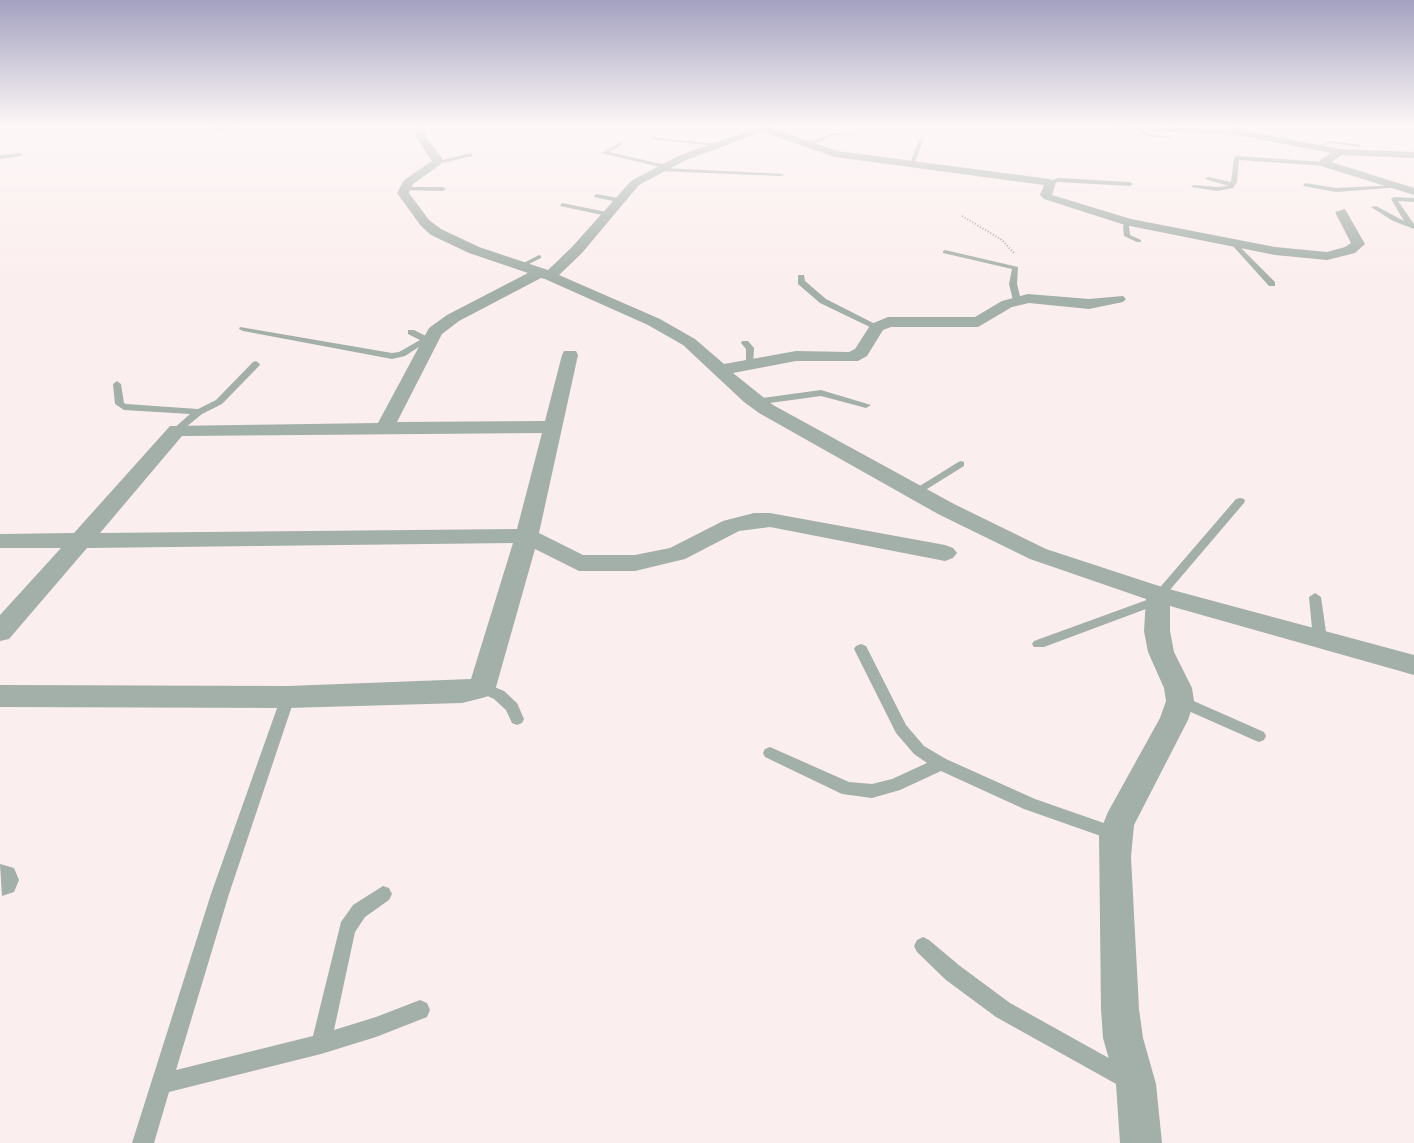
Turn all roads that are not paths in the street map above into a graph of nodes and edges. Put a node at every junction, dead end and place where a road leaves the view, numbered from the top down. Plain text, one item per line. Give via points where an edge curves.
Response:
1 (412, 179) edge
2 (641, 179) edge
3 (1028, 179) edge
4 (1210, 179) edge
5 (1234, 179) edge
6 (1374, 179) edge
7 (1050, 182) junction
8 (1130, 184) dead end
9 (1233, 184) junction
10 (1305, 185) dead end
11 (1194, 187) dead end
12 (1399, 187) junction
13 (404, 189) junction
14 (443, 189) dead end
15 (1414, 192) edge
16 (596, 196) dead end
17 (618, 200) junction
18 (1414, 200) edge
19 (562, 205) dead end
20 (1374, 207) dead end
21 (1341, 212) dead end
22 (606, 214) junction
23 (1130, 222) junction
24 (1411, 225) edge
25 (1140, 241) dead end
26 (1234, 244) junction
27 (945, 252) dead end
28 (537, 268) junction
29 (801, 277) dead end
30 (1272, 284) dead end
31 (1118, 299) dead end
32 (1017, 300) junction
33 (877, 327) junction
34 (243, 329) dead end
35 (411, 332) dead end
36 (429, 337) junction
37 (745, 343) dead end
38 (570, 355) dead end
39 (256, 364) dead end
40 (750, 364) junction
41 (722, 370) junction
42 (117, 384) dead end
43 (755, 402) junction
44 (866, 405) dead end
45 (199, 412) junction
46 (551, 428) junction
47 (384, 429) junction
48 (177, 430) junction
49 (960, 464) dead end
50 (915, 492) junction
51 (1240, 501) dead end
52 (527, 536) junction
53 (82, 539) junction
54 (0, 542) edge
55 (945, 553) dead end
56 (1315, 597) dead end
57 (1159, 598) junction
58 (0, 632) edge
59 (1320, 639) junction
60 (1039, 644) dead end
61 (861, 650) dead end
62 (1414, 665) edge
63 (482, 687) junction
64 (0, 696) edge
65 (288, 697) junction
66 (1180, 701) junction
67 (517, 719) dead end
68 (1259, 736) dead end
69 (770, 753) dead end
70 (941, 764) junction
71 (1115, 834) junction
72 (382, 894) dead end
73 (923, 946) dead end
74 (420, 1010) dead end
75 (321, 1044) junction
76 (160, 1084) junction
77 (1136, 1084) junction
78 (143, 1143) edge
79 (1141, 1143) edge

1 - 13 street
2 - 17 street
3 - 7 street
4 - 9 lane
5 - 9 lane
6 - 12 street
7 - 8 lane
7 - 23 street via 1048,197
9 - 11 lane via 1217,189
10 - 12 lane via 1336,190
12 - 15 street
13 - 14 lane
13 - 28 street via 406,201 436,232 474,250
16 - 17 lane
17 - 22 street
18 - 24 lane via 1394,199
19 - 22 lane
20 - 24 lane
21 - 26 street via 1358,244 1338,255
22 - 28 street via 577,250
23 - 25 lane via 1126,226 1127,236
23 - 26 street
26 - 30 lane
27 - 32 lane via 1016,268 1013,284
28 - 36 street via 453,318
28 - 41 street via 654,322 689,342
29 - 33 lane via 801,282 823,300
31 - 32 street via 1089,304 1034,297
32 - 33 street via 978,322 898,321
33 - 40 street via 861,352 852,357 803,356
34 - 36 lane via 392,356
35 - 36 lane
36 - 47 street
37 - 40 lane via 750,348
38 - 46 street
39 - 45 lane via 219,402
40 - 41 street
41 - 43 street
42 - 45 lane via 124,407
43 - 44 lane via 821,393
43 - 50 street
45 - 48 lane
46 - 47 street
46 - 52 street
47 - 48 street
48 - 53 street
49 - 50 lane
50 - 57 street via 1038,554
51 - 57 lane
52 - 53 street
52 - 55 street via 579,563 635,563 677,554 731,526 770,520
52 - 63 street
53 - 54 street
53 - 58 street
56 - 59 lane
57 - 59 street
57 - 60 lane
57 - 66 street via 1157,632 1161,652
59 - 62 street
61 - 70 lane via 901,729 919,750
63 - 65 street via 462,692
63 - 67 lane via 499,695 512,707
64 - 65 street
65 - 76 lane
66 - 68 lane
66 - 71 street
69 - 70 lane via 848,789 872,791
70 - 71 lane via 1030,804
71 - 77 street via 1120,1010
72 - 75 lane via 359,911 347,928
73 - 77 lane via 1003,1010
74 - 75 lane
75 - 76 lane
76 - 78 lane
77 - 79 street

